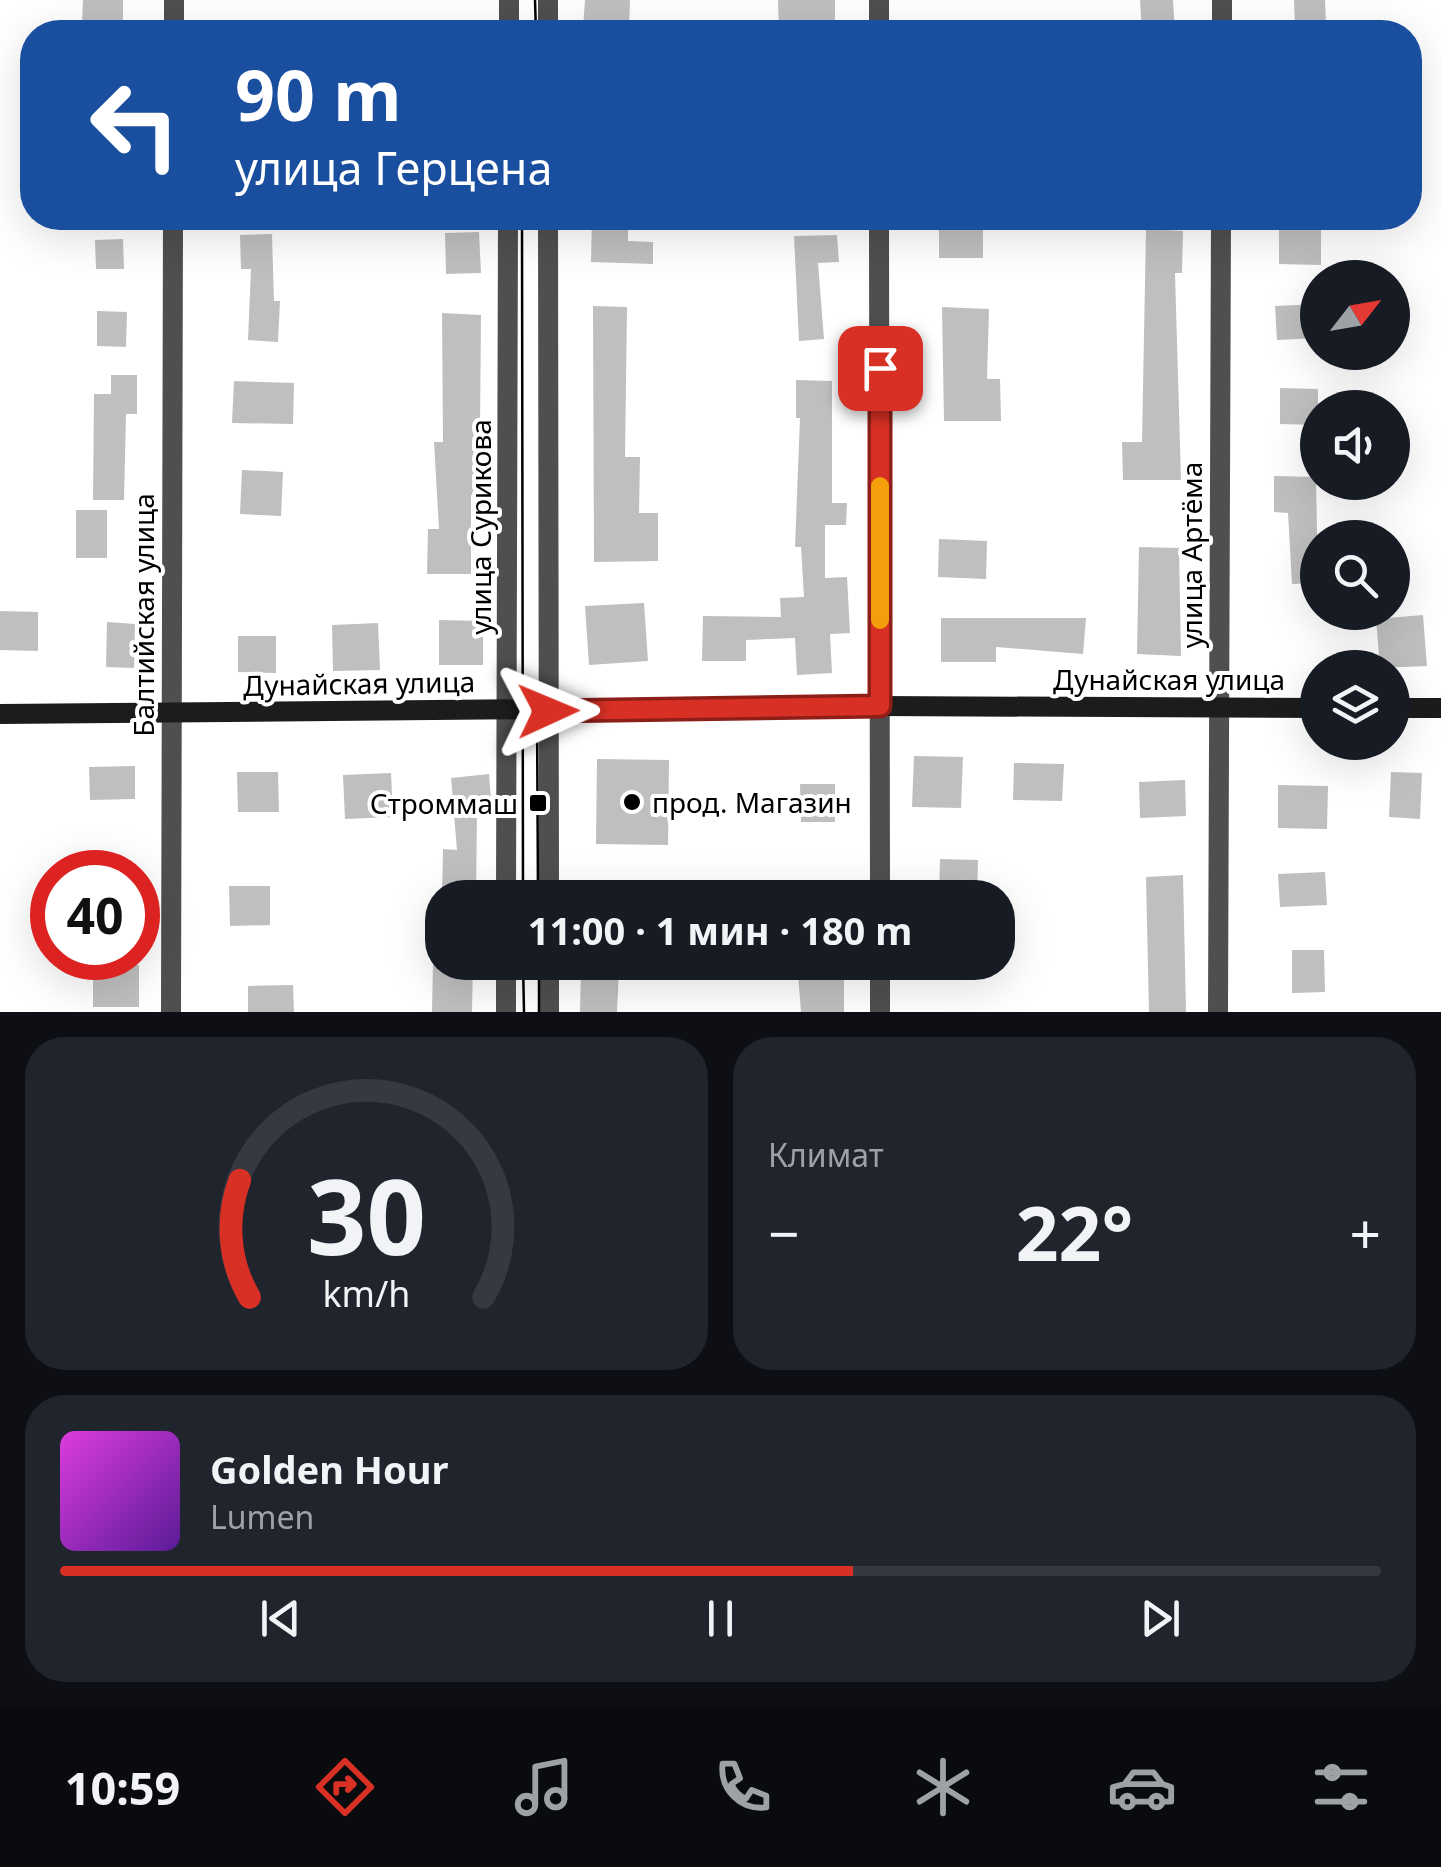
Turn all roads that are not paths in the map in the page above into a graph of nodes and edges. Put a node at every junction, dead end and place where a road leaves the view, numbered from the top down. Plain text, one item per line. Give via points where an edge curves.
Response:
1 (173, 230) edge
2 (508, 230) edge
3 (548, 230) edge
4 (879, 230) edge
5 (1221, 230) edge
6 (880, 706) junction
7 (1218, 707) junction
8 (1300, 708) edge
9 (1410, 708) edge
10 (1441, 708) edge
11 (506, 709) junction
12 (548, 711) junction
13 (170, 713) junction
14 (0, 714) edge
15 (506, 880) edge
16 (548, 880) edge
17 (880, 880) edge
18 (506, 980) edge
19 (549, 980) edge
20 (880, 980) edge
21 (171, 1012) edge
22 (506, 1012) edge
23 (549, 1012) edge
24 (880, 1012) edge
25 (1218, 1012) edge

1 - 13 street, Балтийская улица
2 - 11 street, улица Сурикова
3 - 12 street
4 - 6 street
5 - 7 street, улица Артёма
6 - 7 street, Дунайская улица
6 - 12 street, Дунайская улица
6 - 17 street
7 - 8 street, Дунайская улица
7 - 25 street, улица Артёма
9 - 10 street
11 - 12 street, Дунайская улица
11 - 13 street, Дунайская улица
11 - 15 street, улица Сурикова
12 - 16 street
13 - 14 street, Дунайская улица
13 - 21 street, Балтийская улица
18 - 22 street
19 - 23 street
20 - 24 street

